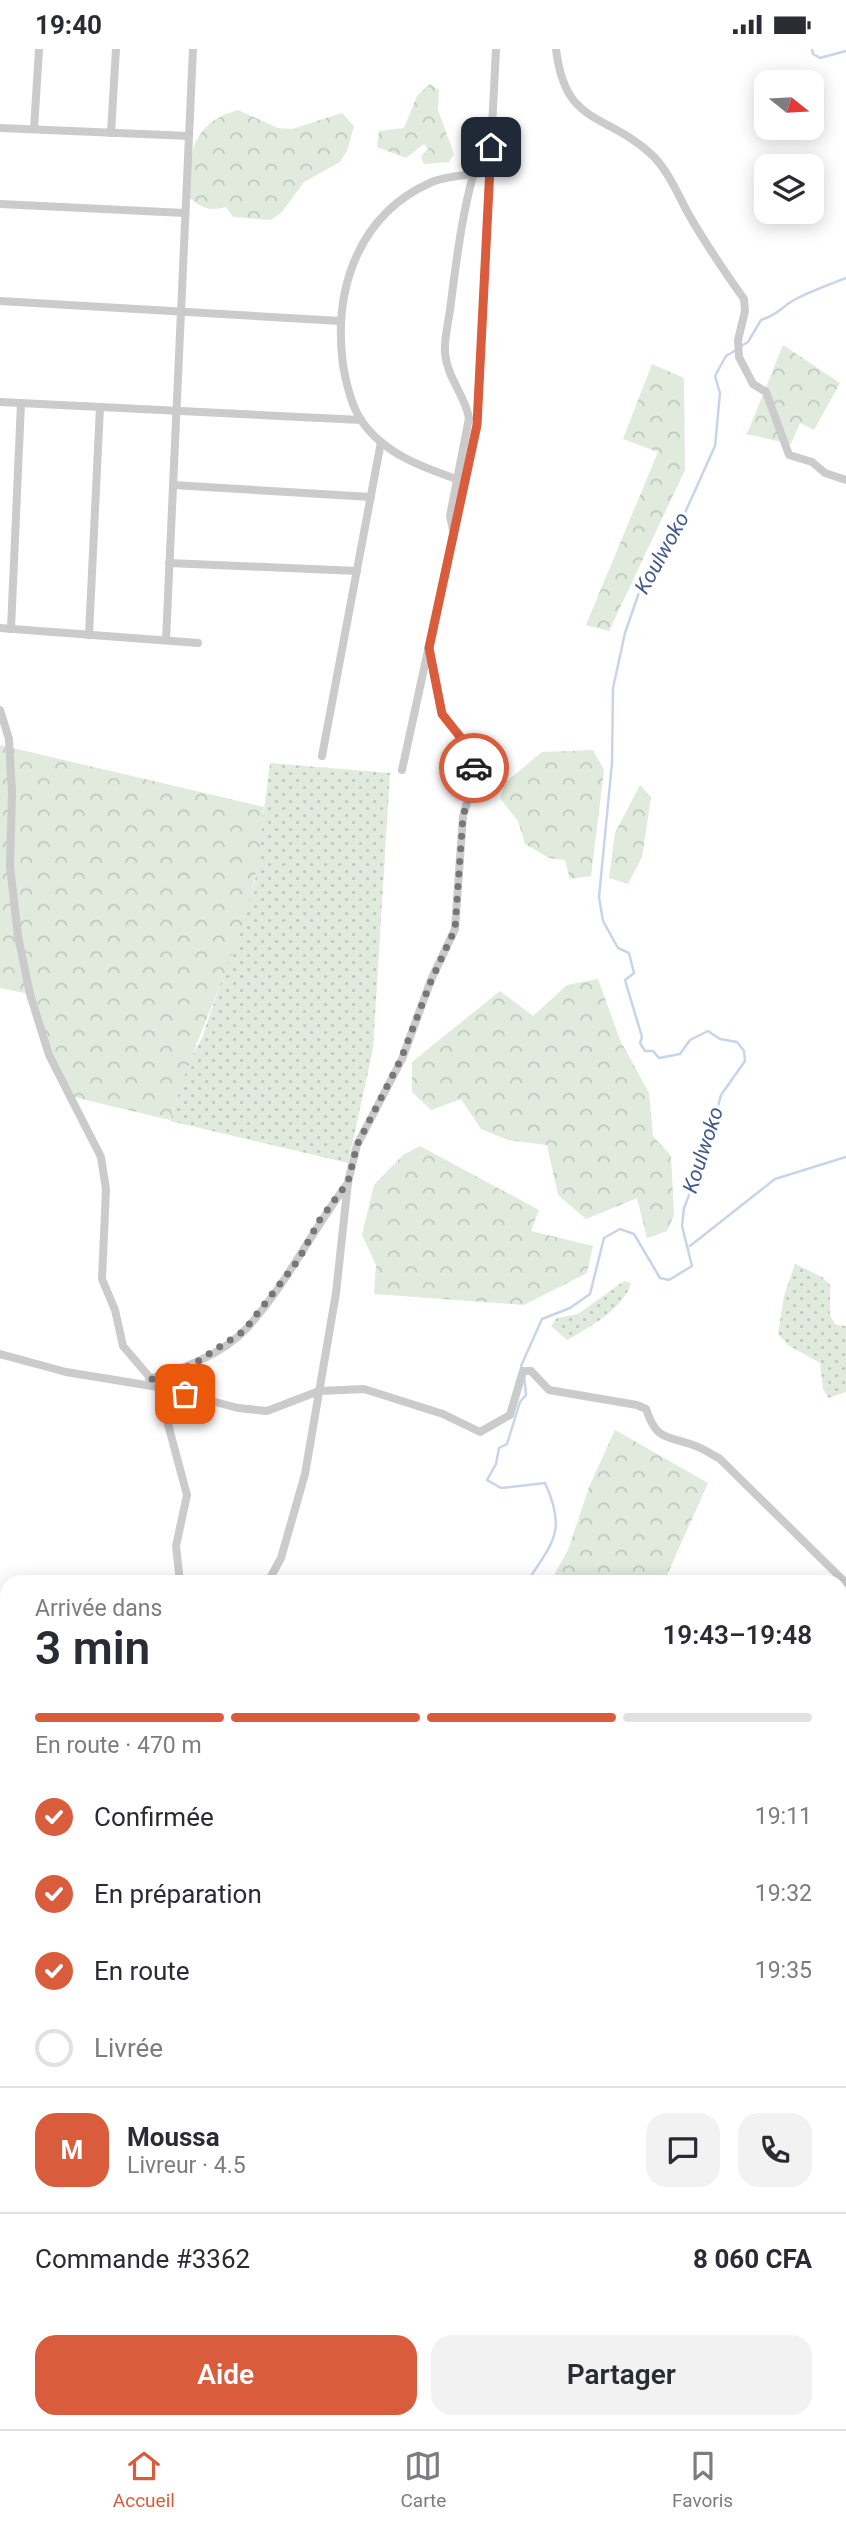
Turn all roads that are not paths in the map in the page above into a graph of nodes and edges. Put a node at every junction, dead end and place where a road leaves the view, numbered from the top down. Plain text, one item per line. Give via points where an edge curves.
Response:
1 (38, 49) edge
2 (116, 49) edge
3 (193, 49) edge
4 (496, 49) edge
5 (556, 49) edge
6 (493, 122) junction
7 (0, 128) edge
8 (34, 129) junction
9 (111, 133) junction
10 (189, 137) junction
11 (490, 172) junction
12 (475, 174) junction
13 (0, 204) edge
14 (185, 213) junction
15 (0, 301) edge
16 (181, 313) junction
17 (340, 321) junction
18 (0, 402) edge
19 (21, 403) junction
20 (100, 407) junction
21 (176, 411) junction
22 (360, 420) junction
23 (382, 442) junction
24 (846, 480) edge
25 (460, 481) junction
26 (173, 485) junction
27 (371, 497) junction
28 (169, 563) junction
29 (357, 571) junction
30 (0, 628) edge
31 (11, 629) junction
32 (89, 635) junction
33 (166, 641) junction
34 (198, 643) dead end
35 (429, 648) junction
36 (0, 710) edge
37 (322, 756) dead end
38 (402, 770) dead end
39 (348, 1182) junction
40 (0, 1354) edge
41 (152, 1379) junction
42 (137, 1384) junction
43 (158, 1387) junction
44 (319, 1391) junction
45 (179, 1575) edge
46 (272, 1575) edge
47 (838, 1575) edge

1 - 8 street
2 - 9 street
3 - 10 street
4 - 6 street
5 - 24 street via 563,89 590,116 650,153 665,170 744,299 739,357 752,384 766,392 789,455
6 - 11 street
6 - 12 street
7 - 8 street
8 - 9 street
9 - 10 street
10 - 14 street
11 - 12 street
11 - 25 street via 477,425
12 - 17 street via 433,182 393,208 369,233 353,261
12 - 25 street via 458,247 444,351 449,377 469,418
13 - 14 street
14 - 16 street
15 - 16 street
16 - 17 street
16 - 21 street
17 - 22 street via 346,382
18 - 19 street
19 - 20 street
19 - 31 street
20 - 21 street
20 - 32 street
21 - 22 street
21 - 26 street
22 - 23 street
23 - 25 street via 422,467
23 - 27 street
25 - 35 street via 454,533
26 - 27 street
26 - 28 street
27 - 29 street
28 - 29 street
28 - 33 street
29 - 37 street
30 - 31 street
31 - 32 street
32 - 33 street
33 - 34 street
35 - 38 street
35 - 39 street via 442,714 469,748 474,766 463,816 455,929 401,1059 357,1145
36 - 41 street via 9,739 10,866 30,994 49,1055 101,1157 106,1189 102,1279 123,1346
39 - 41 street via 319,1221 299,1259 244,1331 192,1365
39 - 44 street
40 - 42 street
41 - 42 street
41 - 43 street
42 - 43 street
43 - 44 street via 267,1411
43 - 45 street via 187,1495 176,1546
44 - 46 street via 305,1474
44 - 47 street via 364,1389 443,1414 476,1431 510,1415 523,1371 531,1371 549,1391 637,1405 646,1409 652,1427 665,1438 695,1445 736,1472

